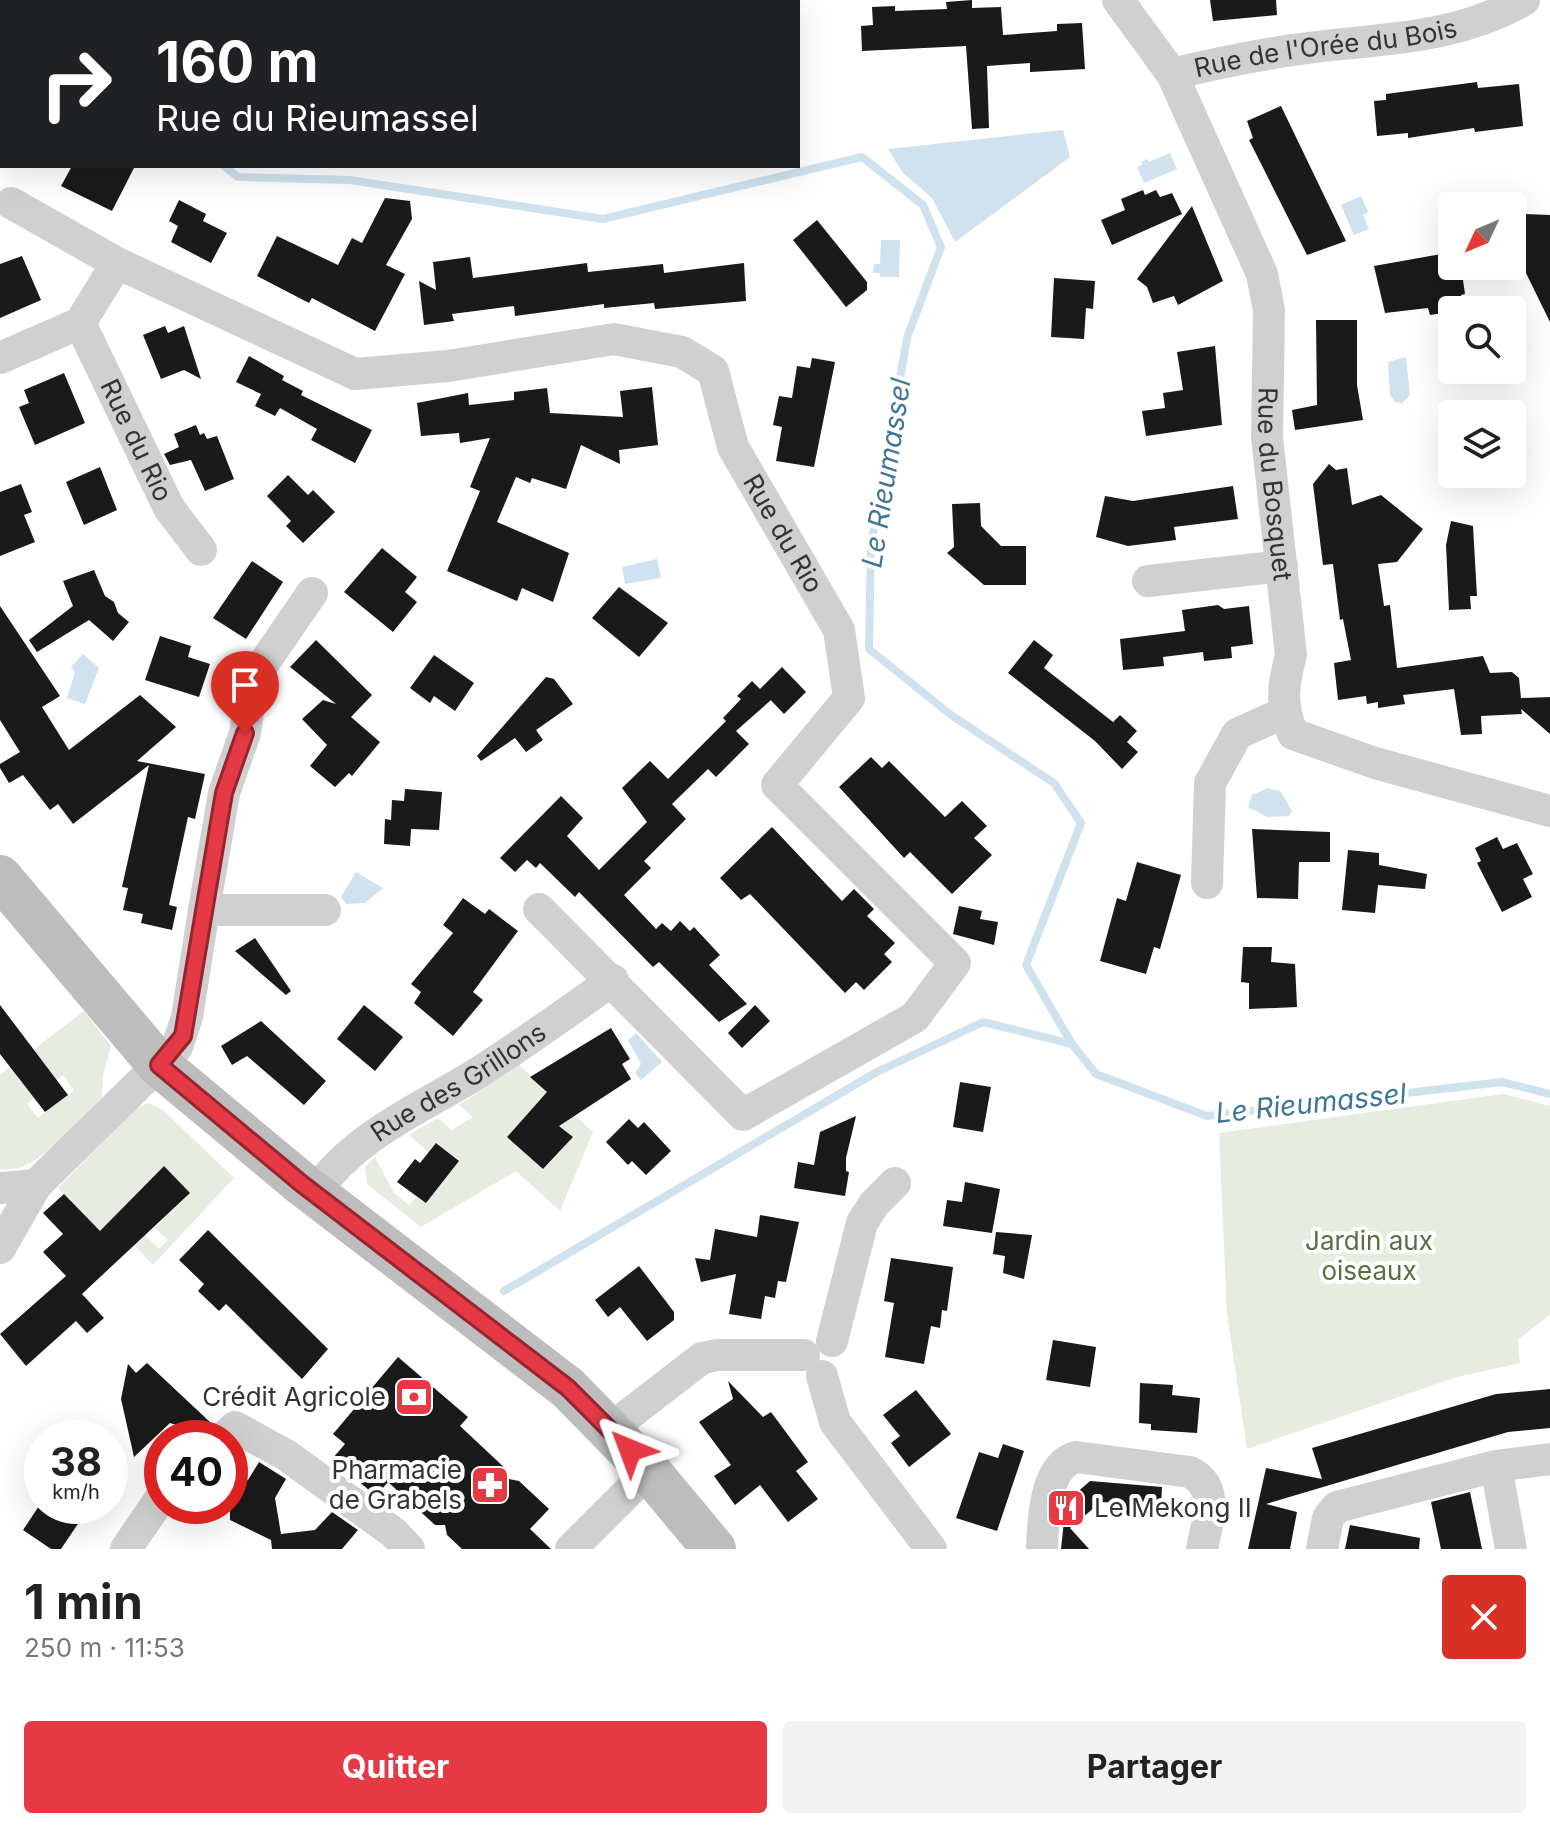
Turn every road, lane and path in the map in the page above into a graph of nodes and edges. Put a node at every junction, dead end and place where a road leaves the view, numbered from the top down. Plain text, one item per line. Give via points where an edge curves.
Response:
1 (1118, 0) edge
2 (1524, 0) edge
3 (1172, 74) junction
4 (11, 203) dead end
5 (117, 263) junction
6 (80, 323) junction
7 (0, 358) edge
8 (201, 550) dead end
9 (1282, 566) junction
10 (1148, 581) dead end
11 (312, 593) dead end
12 (1283, 713) junction
13 (1550, 811) edge
14 (0, 877) edge
15 (1207, 883) dead end
16 (539, 909) dead end
17 (204, 910) junction
18 (325, 910) dead end
19 (613, 980) junction
20 (159, 1065) junction
21 (895, 1183) dead end
22 (36, 1185) junction
23 (0, 1188) edge
24 (314, 1194) junction
25 (0, 1248) edge
26 (819, 1357) junction
27 (610, 1429) junction
28 (248, 1434) edge
29 (1550, 1459) edge
30 (1496, 1466) junction
31 (649, 1471) junction
32 (144, 1522) edge
33 (126, 1549) edge
34 (409, 1549) edge
35 (571, 1549) edge
36 (714, 1549) edge
37 (931, 1549) edge
38 (1042, 1549) edge
39 (1202, 1549) edge
40 (1322, 1549) edge
41 (1511, 1549) edge

1 - 3 street, Rue du Bosquet
2 - 3 street, Rue de l'Orée du Bois via 1491,19 1389,41 1288,50
3 - 9 street, Rue du Bosquet via 1262,274 1269,310 1267,437
4 - 5 street, Rue du Rio
5 - 6 street
5 - 19 street, Rue du Rio via 355,374 448,366 614,339 682,352 713,371 733,447 839,630 849,698 777,785 955,963 915,1017 743,1115
6 - 7 street
6 - 8 street, Rue du Rio via 169,508
9 - 10 street
9 - 12 street, Rue du Bosquet via 1291,655
11 - 17 street via 253,679 245,733 224,793
12 - 13 street via 1293,734 1375,763
12 - 15 street via 1237,734 1210,783
14 - 20 street
16 - 19 street
17 - 18 street
17 - 20 street via 183,1036
19 - 24 street, Rue des Grillons via 481,1071 388,1124 350,1152
20 - 22 street
20 - 24 street
21 - 26 street via 862,1223
22 - 23 street
22 - 25 street
24 - 27 street via 568,1388
26 - 27 street via 702,1358
26 - 37 street via 835,1422
27 - 31 street
28 - 34 street via 286,1455
29 - 30 street
30 - 40 street via 1337,1507 1328,1518
30 - 41 street
31 - 35 street
31 - 36 street
32 - 33 street
38 - 39 street via 1043,1515 1056,1474 1066,1460 1076,1457 1200,1477 1211,1497

